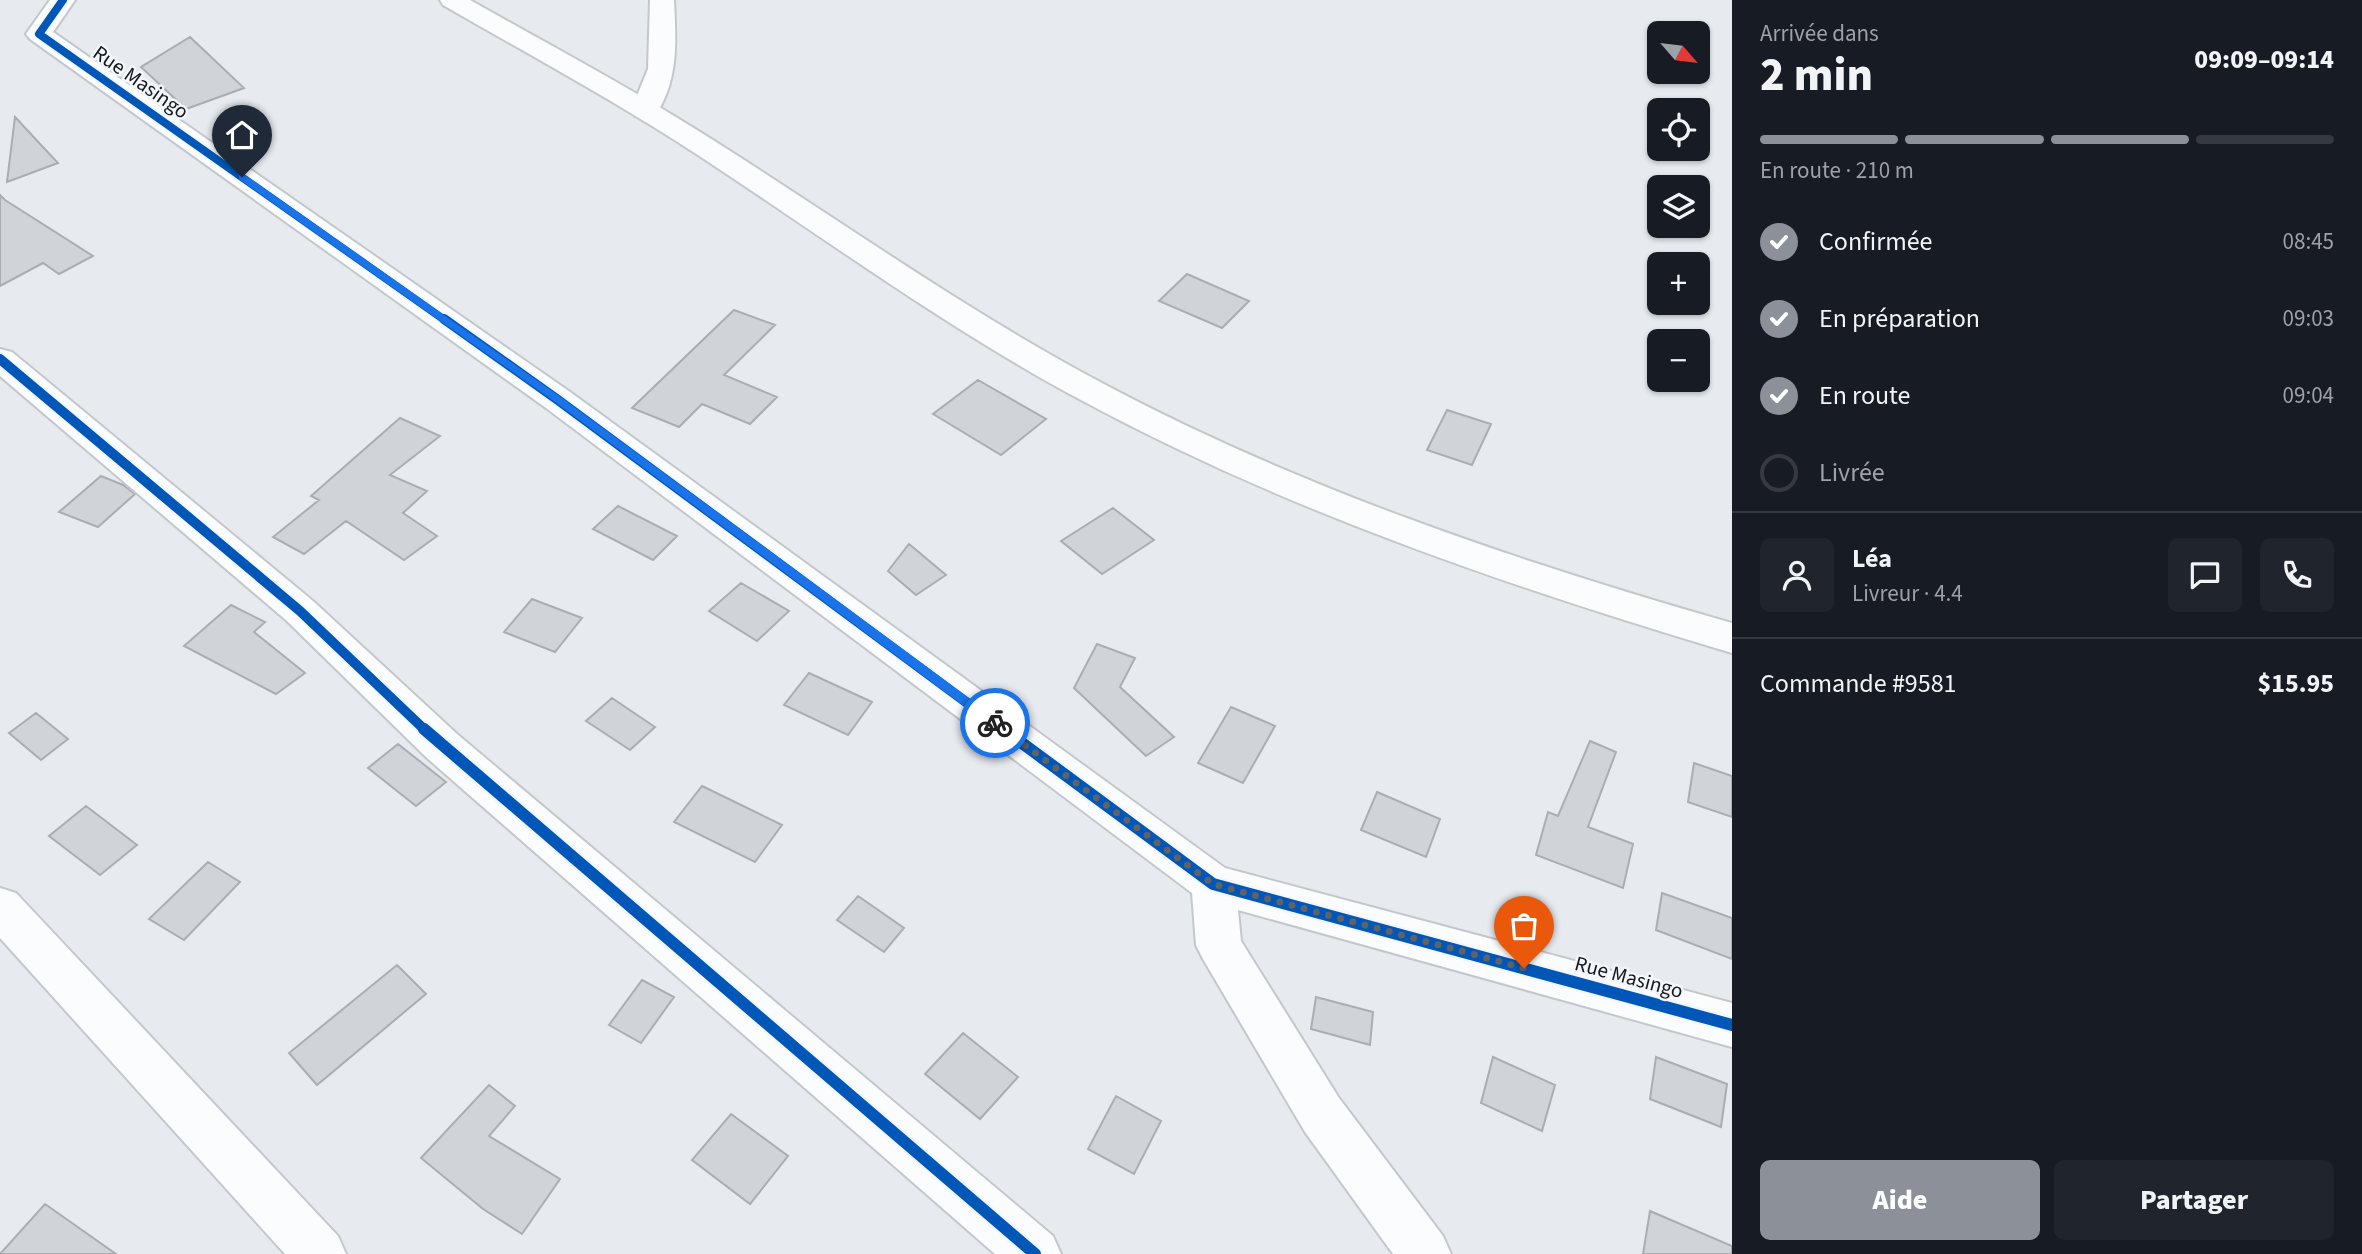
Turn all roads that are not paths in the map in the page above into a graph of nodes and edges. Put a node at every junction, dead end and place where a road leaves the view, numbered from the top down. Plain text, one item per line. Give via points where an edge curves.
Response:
1 (63, 0) edge
2 (452, 0) edge
3 (662, 0) edge
4 (645, 110) junction
5 (0, 359) edge
6 (1732, 638) edge
7 (1213, 884) junction
8 (0, 907) edge
9 (1732, 1025) edge
10 (320, 1254) edge
11 (1035, 1254) edge
12 (1424, 1254) edge

1 - 7 street, Rue Masingo via 39,34 558,400
2 - 4 street
3 - 4 street via 663,68
4 - 6 street via 1026,355 1189,441 1506,568
5 - 11 street via 300,611 442,746
7 - 9 street, Rue Masingo
7 - 12 street via 1219,945 1322,1115
8 - 10 street

